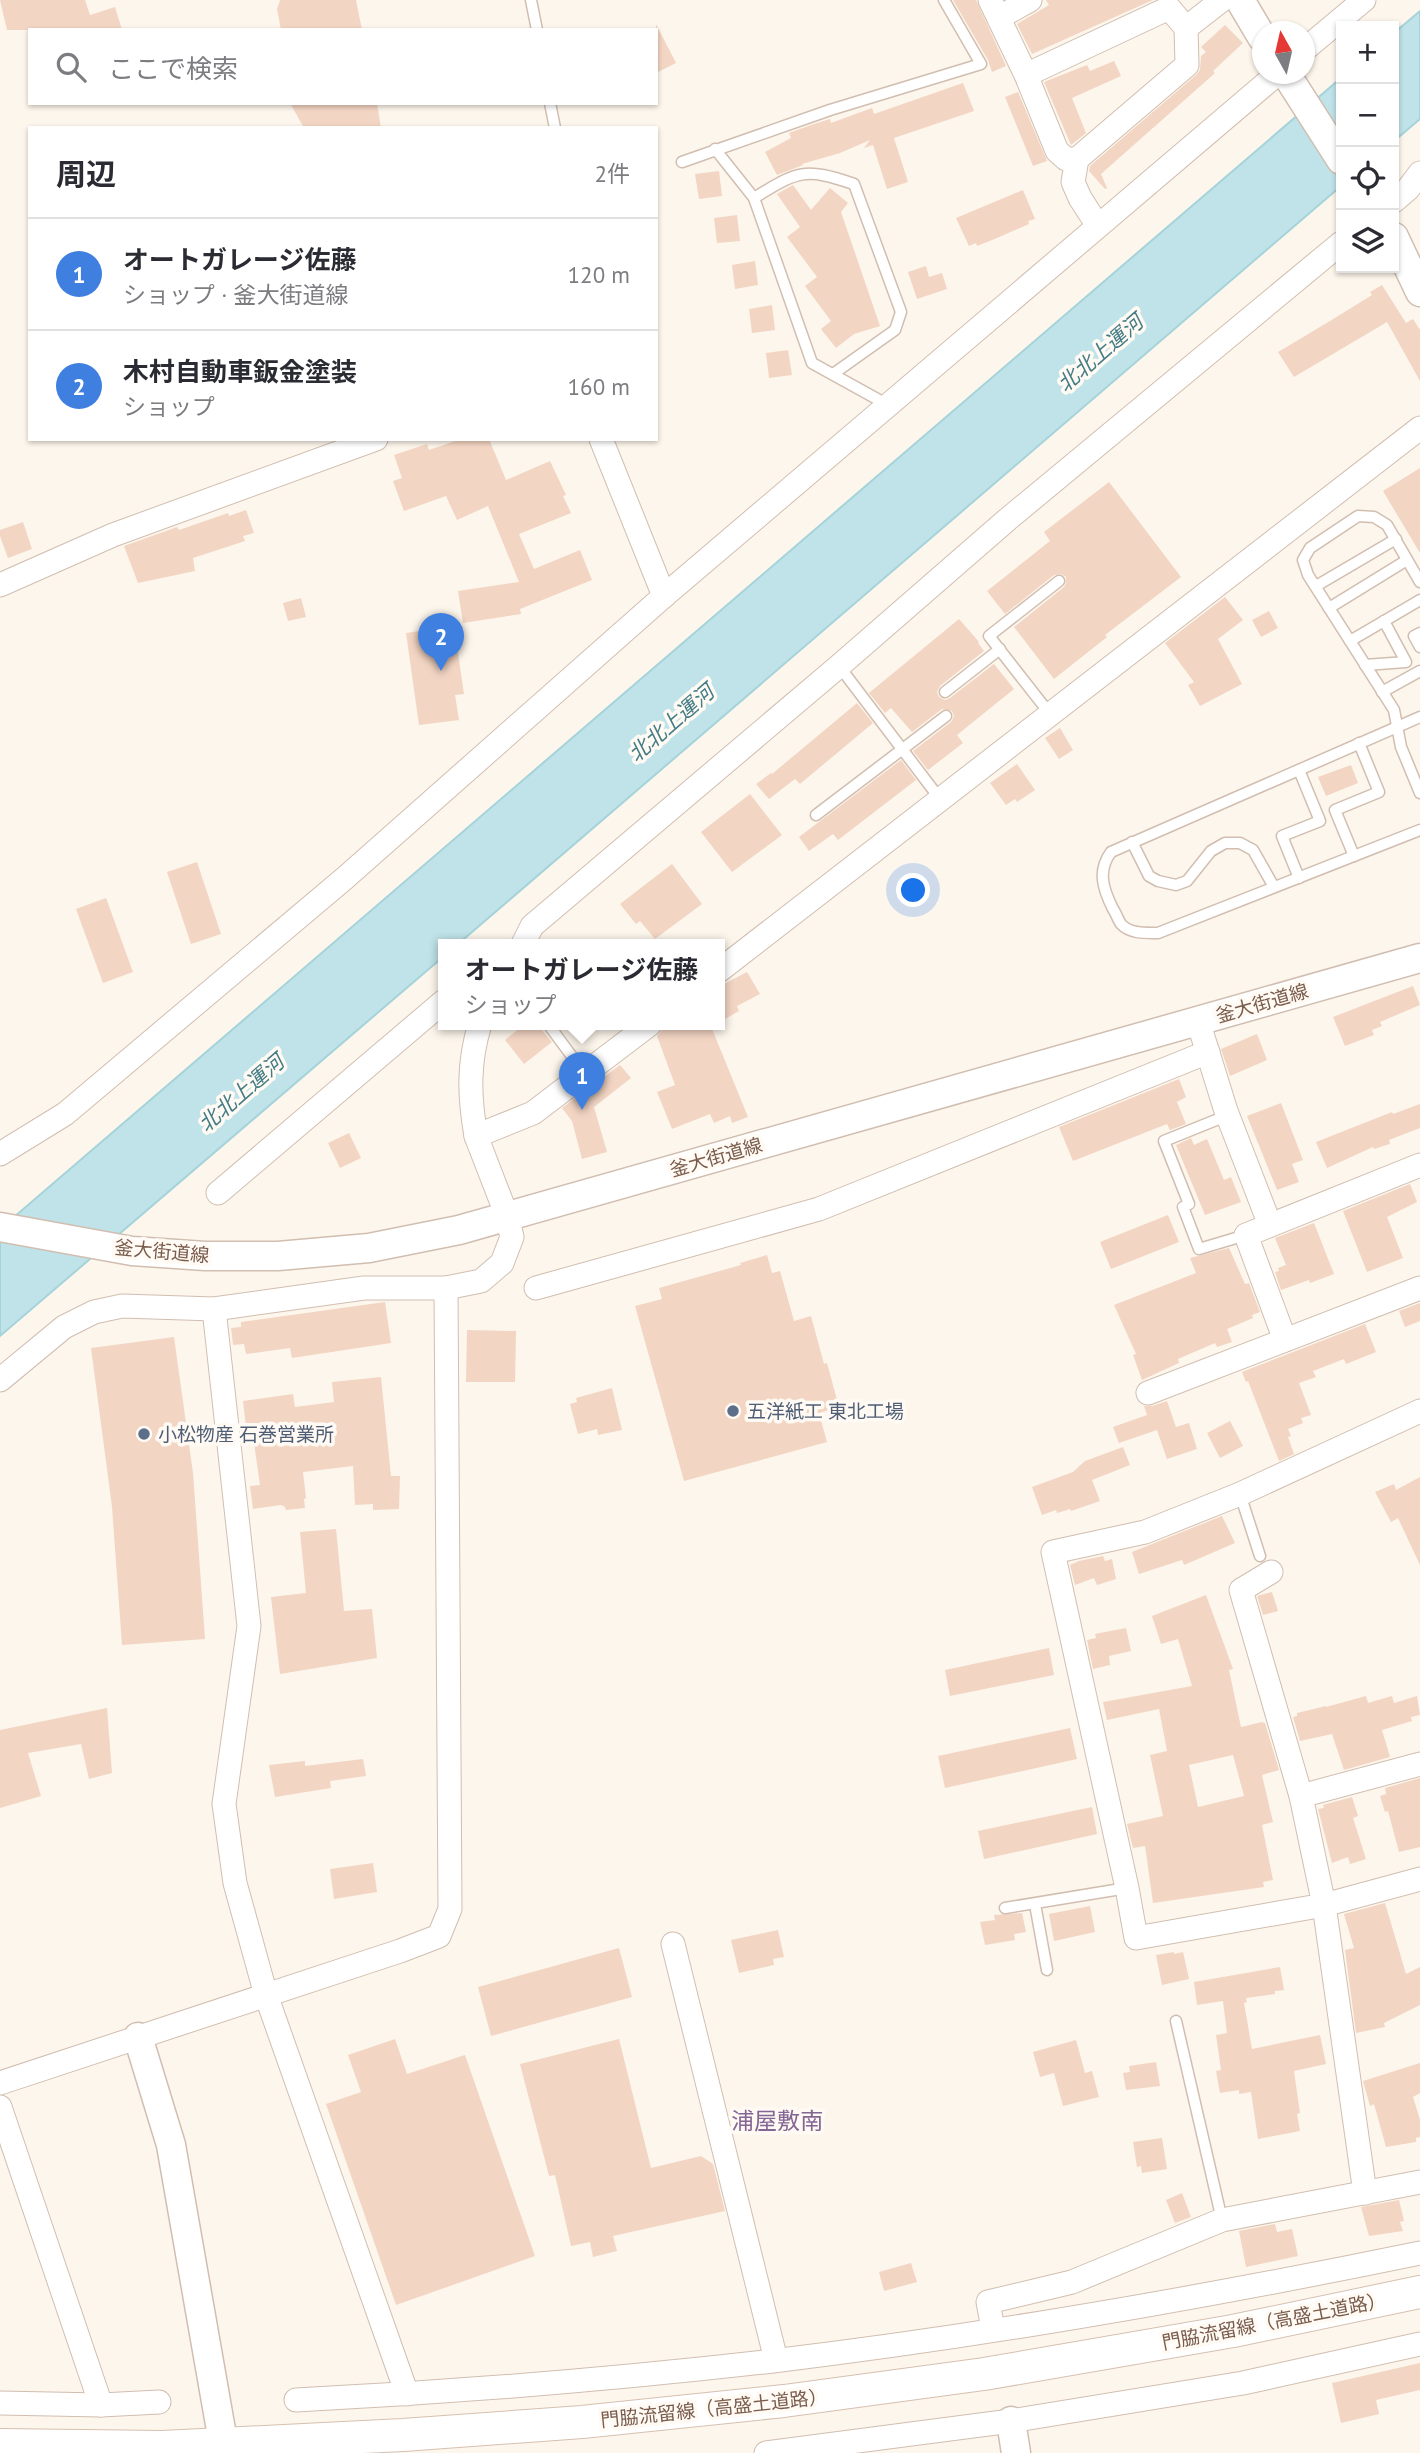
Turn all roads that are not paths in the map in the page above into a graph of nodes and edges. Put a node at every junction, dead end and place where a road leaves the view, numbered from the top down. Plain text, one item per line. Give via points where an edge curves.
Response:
1 (531, 0) edge
2 (944, 0) edge
3 (1030, 0) edge
4 (1222, 0) edge
5 (1240, 0) edge
6 (1364, 0) edge
7 (995, 8) edge
8 (1252, 21) edge
9 (537, 28) edge
10 (1186, 28) junction
11 (1315, 41) edge
12 (1026, 75) junction
13 (1278, 84) edge
14 (1290, 84) edge
15 (550, 105) edge
16 (555, 126) edge
17 (715, 149) junction
18 (1336, 153) edge
19 (1077, 159) junction
20 (682, 162) dead end
21 (1420, 173) edge
22 (1399, 197) edge
23 (754, 198) junction
24 (1098, 226) junction
25 (1336, 247) edge
26 (1399, 248) edge
27 (1420, 292) edge
28 (833, 374) junction
29 (888, 405) junction
30 (1420, 428) edge
31 (371, 441) edge
32 (602, 441) edge
33 (1396, 539) junction
34 (1407, 559) junction
35 (1059, 581) dead end
36 (1420, 582) edge
37 (0, 586) edge
38 (1315, 586) junction
39 (664, 596) junction
40 (1420, 600) edge
41 (1329, 608) junction
42 (1384, 621) junction
43 (1420, 633) edge
44 (1350, 641) junction
45 (1420, 647) edge
46 (1000, 649) junction
47 (1365, 665) junction
48 (839, 666) junction
49 (1420, 671) edge
50 (945, 692) dead end
51 (1382, 692) junction
52 (1050, 714) junction
53 (946, 716) dead end
54 (1420, 717) edge
55 (1398, 726) junction
56 (1359, 743) junction
57 (902, 749) junction
58 (1299, 770) junction
59 (1420, 793) edge
60 (940, 799) junction
61 (816, 815) dead end
62 (1420, 830) edge
63 (1132, 842) junction
64 (1354, 856) junction
65 (1299, 878) junction
66 (1274, 887) junction
67 (526, 939) edge
68 (1420, 958) edge
69 (725, 966) edge
70 (438, 1006) edge
71 (1198, 1021) junction
72 (478, 1030) edge
73 (552, 1030) edge
74 (642, 1030) edge
75 (1208, 1052) junction
76 (585, 1074) junction
77 (1226, 1111) junction
78 (475, 1136) junction
79 (0, 1154) edge
80 (1420, 1165) edge
81 (218, 1193) dead end
82 (507, 1216) junction
83 (1270, 1225) junction
84 (0, 1227) edge
85 (1246, 1235) junction
86 (446, 1288) junction
87 (536, 1288) dead end
88 (1420, 1288) edge
89 (214, 1309) junction
90 (1285, 1340) junction
91 (0, 1380) edge
92 (1148, 1393) dead end
93 (1420, 1411) edge
94 (1240, 1494) junction
95 (1266, 1564) joint
96 (1420, 1764) edge
97 (1301, 1796) junction
98 (1420, 1879) edge
99 (1127, 1888) junction
100 (1035, 1904) junction
101 (1324, 1905) junction
102 (1005, 1908) dead end
103 (673, 1944) dead end
104 (1046, 1970) dead end
105 (266, 1995) junction
106 (1176, 2021) dead end
107 (138, 2037) junction
108 (0, 2083) edge
109 (0, 2107) edge
110 (1420, 2182) edge
111 (1365, 2193) junction
112 (1222, 2220) junction
113 (1420, 2253) edge
114 (1420, 2292) edge
115 (993, 2329) junction
116 (1420, 2344) edge
117 (776, 2360) junction
118 (407, 2394) junction
119 (296, 2400) dead end
120 (159, 2402) dead end
121 (0, 2403) edge
122 (101, 2405) junction
123 (1011, 2421) junction
124 (0, 2445) edge
125 (224, 2448) edge
126 (766, 2453) edge
127 (1016, 2453) edge

1 - 9 lane
2 - 17 lane via 981,64
3 - 7 street
4 - 10 street
5 - 8 street
6 - 11 street
7 - 12 street
10 - 12 street via 1169,8
10 - 19 street via 1186,65
12 - 19 street via 1057,151 1066,159
13 - 24 street
14 - 18 street
15 - 16 lane
17 - 20 lane
17 - 23 lane
19 - 24 street via 1073,182
21 - 22 street
23 - 28 lane via 813,363
23 - 28 lane via 789,176 810,173 854,184 901,312 895,330
24 - 29 street
25 - 48 street
26 - 27 street
28 - 29 lane
29 - 39 street
30 - 52 street
31 - 37 street via 113,535
32 - 39 street
33 - 34 lane
33 - 38 lane
33 - 38 lane via 1387,525 1374,517 1358,516 1310,548 1303,560
34 - 36 lane
34 - 41 lane
35 - 46 lane via 989,636
38 - 41 lane
39 - 79 street via 345,878 75,1106
40 - 42 lane
41 - 44 lane
42 - 44 lane
42 - 47 lane via 1406,662
43 - 45 lane via 1414,636
44 - 47 lane
46 - 50 lane
46 - 52 lane
47 - 51 lane
48 - 57 lane
48 - 67 street via 532,926
49 - 51 lane
51 - 55 lane
52 - 60 street
53 - 57 lane
54 - 55 lane
55 - 56 lane
55 - 59 lane via 1401,747
56 - 58 lane
56 - 64 lane via 1379,792 1335,810
57 - 60 lane
57 - 61 lane
58 - 63 lane
58 - 65 lane via 1320,821 1282,836
60 - 69 street
62 - 64 lane
63 - 66 lane via 1149,876 1176,885 1187,881 1211,851 1225,843 1240,843 1253,850
63 - 66 lane via 1111,852 1103,863 1102,877 1122,925 1138,933 1158,933
64 - 65 lane
65 - 66 lane
68 - 71 street, 釜大街道線
70 - 81 street
71 - 75 street
71 - 82 street, 釜大街道線
72 - 78 street via 469,1072
73 - 76 lane
74 - 76 street
75 - 77 street
75 - 87 street via 819,1209
76 - 78 street via 533,1113
77 - 83 street
77 - 85 lane via 1221,1118 1164,1141 1189,1204 1182,1207 1199,1249
78 - 82 street
80 - 83 street
82 - 84 street, 釜大街道線 via 369,1248 278,1256 132,1251
82 - 86 street via 512,1237 502,1263 481,1281
83 - 85 street
85 - 90 street
86 - 89 street via 364,1289
86 - 105 street via 450,1909 439,1936
88 - 90 street
89 - 91 street via 122,1306 94,1312 64,1327
89 - 105 street via 249,1626 224,1804 235,1883
90 - 92 street
93 - 94 street
94 - 95 lane
94 - 99 street via 1145,1532 1053,1552
95 - 97 street via 1241,1590
96 - 97 street
97 - 101 street
98 - 101 street
99 - 100 lane
99 - 101 street via 1136,1938
100 - 102 lane
100 - 104 lane
101 - 111 street
103 - 117 street
105 - 107 street
105 - 118 street
106 - 112 lane
107 - 108 street
107 - 125 street via 171,2145
109 - 122 street
110 - 111 street
111 - 112 street
112 - 115 street via 1072,2283 988,2302
113 - 115 street
114 - 125 main road, 門脇流留線（高盛土道路） via 1233,2331 984,2374 783,2401 568,2423
115 - 117 street
116 - 123 street via 1243,2383
117 - 118 street
118 - 119 street
120 - 122 street
121 - 122 street
123 - 126 street
123 - 127 street
124 - 125 main road, 門脇流留線（高盛土道路）

